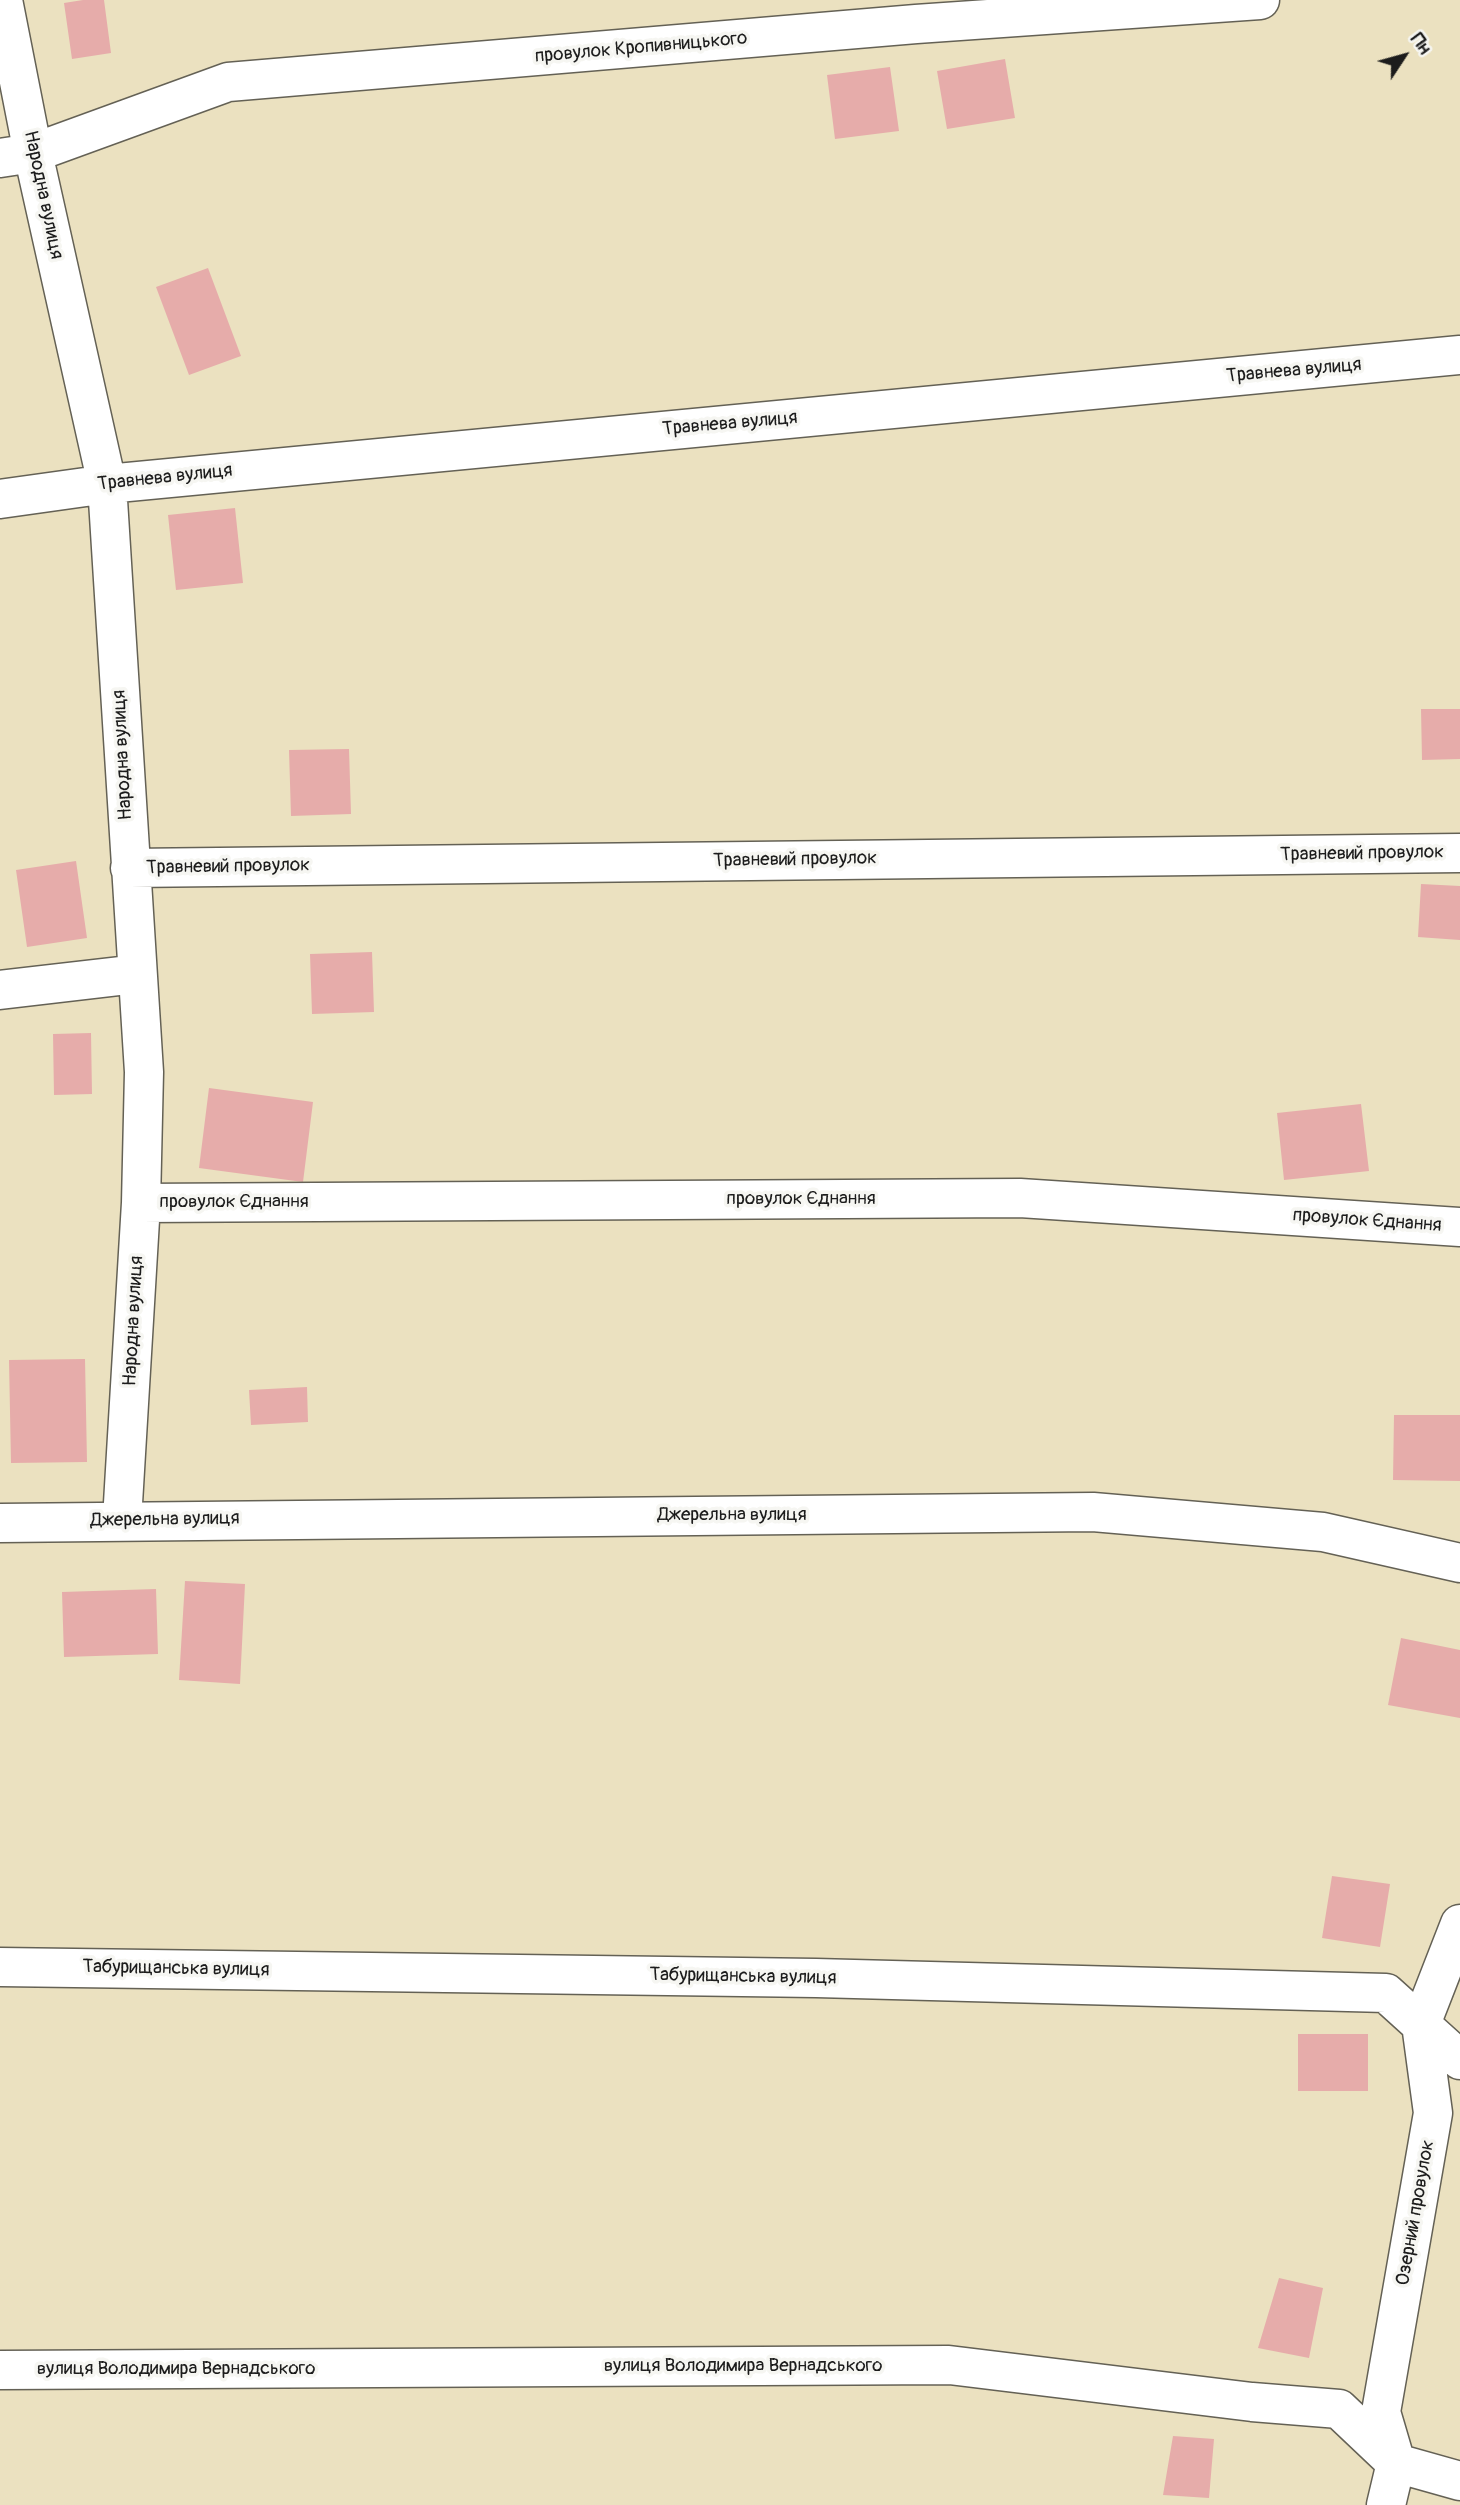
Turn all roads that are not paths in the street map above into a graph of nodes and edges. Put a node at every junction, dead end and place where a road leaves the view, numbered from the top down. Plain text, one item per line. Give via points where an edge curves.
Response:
1 (3, 0) edge
2 (1260, 0) edge
3 (16, 155) edge
4 (1460, 355) edge
5 (107, 484) junction
6 (0, 499) edge
7 (1460, 853) edge
8 (130, 867) junction
9 (137, 974) junction
10 (0, 990) edge
11 (141, 1202) junction
12 (1460, 1227) edge
13 (122, 1520) junction
14 (0, 1523) edge
15 (1460, 1563) edge
16 (1460, 1924) edge
17 (0, 1967) edge
18 (1422, 2024) junction
19 (1460, 2060) edge
20 (0, 2370) edge
21 (1396, 2463) junction
22 (1460, 2481) edge
23 (1386, 2505) edge

1 - 3 street, Народна вулиця
2 - 3 street, провулок Кропивницького via 228,82
3 - 5 street, Народна вулиця
4 - 5 street, Травнева вулиця
5 - 6 street, Травнева вулиця
5 - 8 street, Народна вулиця
7 - 8 street, Травневий провулок
8 - 9 street, Народна вулиця
9 - 10 street
9 - 11 street, Народна вулиця via 144,1072
11 - 12 street, провулок Єднання via 1020,1198
11 - 13 street, Народна вулиця
13 - 14 street, Джерельна вулиця
13 - 15 street, Джерельна вулиця via 1093,1512 1323,1532
16 - 18 street, Озерний провулок
17 - 18 street, Табурищанська вулиця via 788,1978 1386,1993
18 - 19 street, Табурищанська вулиця
18 - 21 street, Озерний провулок via 1433,2113 1381,2412
20 - 21 street, вулиця Володимира Вернадського via 949,2365 1339,2409
21 - 22 street, вулиця Володимира Вернадського
21 - 23 street, Озерний провулок

